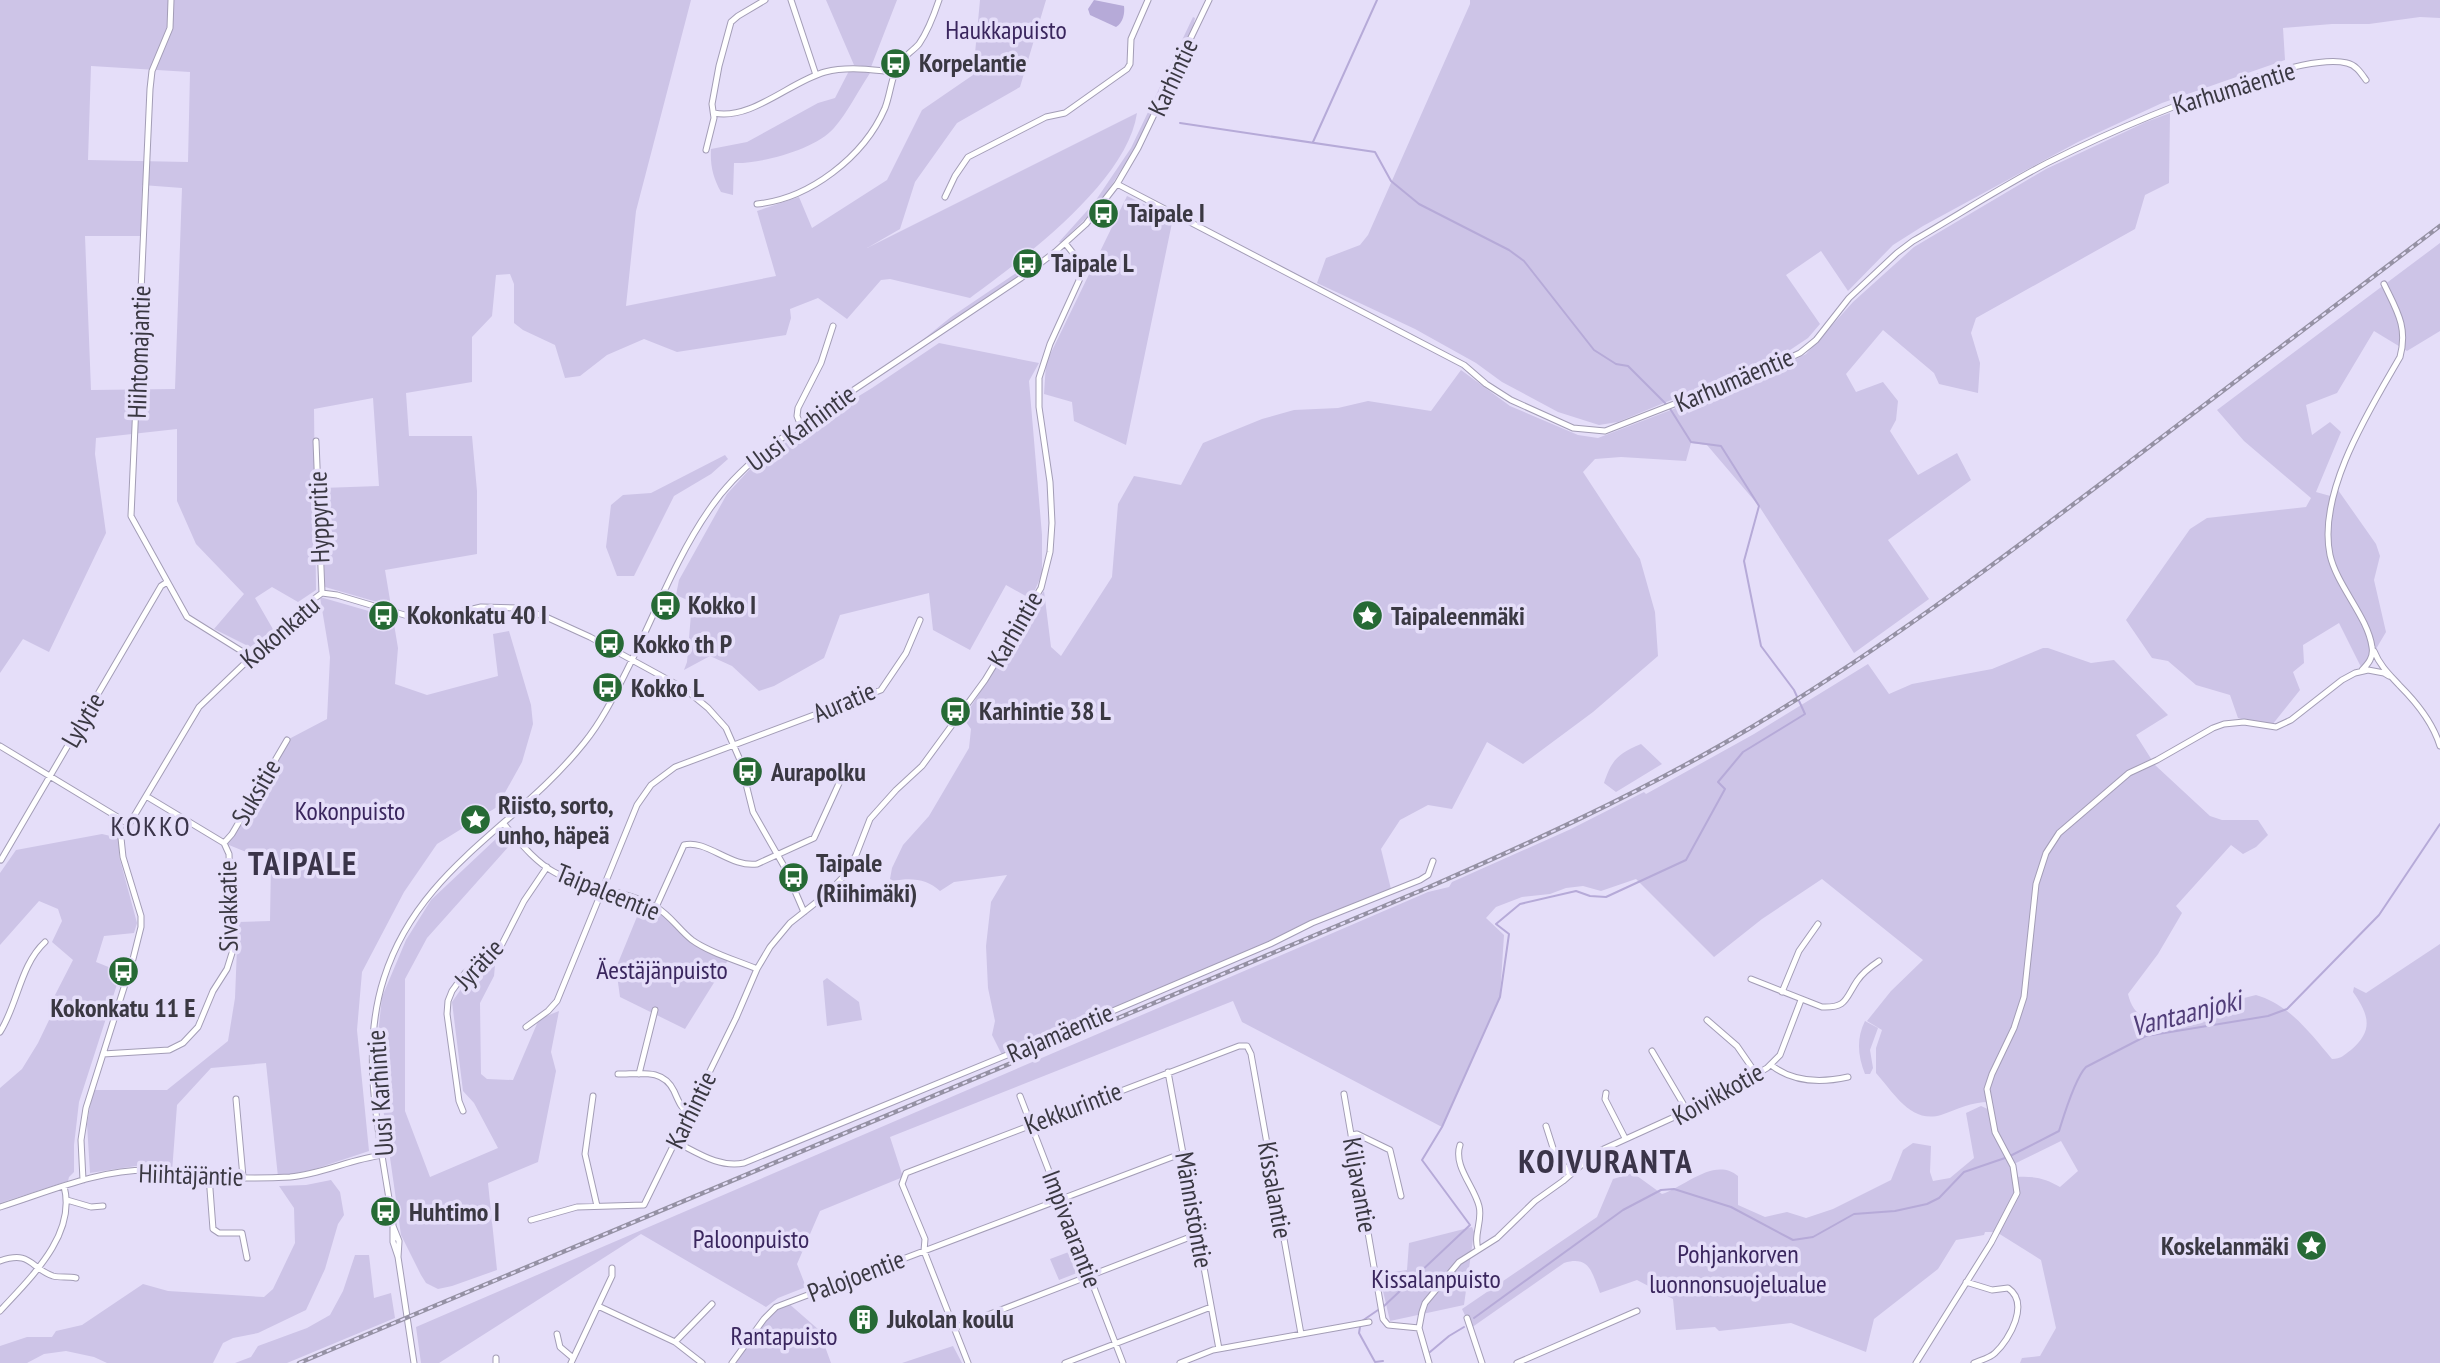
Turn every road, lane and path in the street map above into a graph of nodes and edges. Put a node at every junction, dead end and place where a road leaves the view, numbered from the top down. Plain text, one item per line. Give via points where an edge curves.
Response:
1 (171, 0) edge
2 (765, 0) edge
3 (791, 0) edge
4 (939, 0) edge
5 (1148, 0) edge
6 (1209, 0) edge
7 (895, 72) junction
8 (816, 75) junction
9 (2366, 80) dead end
10 (714, 113) junction
11 (706, 150) dead end
12 (1117, 184) junction
13 (946, 197) dead end
14 (757, 204) dead end
15 (1065, 243) junction
16 (2384, 285) dead end
17 (833, 326) dead end
18 (801, 426) junction
19 (316, 441) dead end
20 (167, 582) junction
21 (322, 593) junction
22 (920, 620) dead end
23 (2373, 648) junction
24 (251, 657) junction
25 (632, 660) junction
26 (2362, 670) junction
27 (2389, 676) junction
28 (287, 740) dead end
29 (733, 745) junction
30 (0, 746) edge
31 (2440, 746) edge
32 (50, 778) junction
33 (841, 779) dead end
34 (146, 796) junction
35 (503, 823) junction
36 (129, 824) junction
37 (224, 843) junction
38 (779, 855) junction
39 (1, 860) edge
40 (1433, 861) dead end
41 (547, 867) junction
42 (605, 888) junction
43 (656, 907) junction
44 (804, 912) junction
45 (1818, 925) dead end
46 (45, 942) dead end
47 (1879, 961) dead end
48 (757, 969) junction
49 (1751, 979) dead end
50 (1782, 992) junction
51 (1801, 1000) junction
52 (655, 1010) dead end
53 (1707, 1020) dead end
54 (526, 1027) dead end
55 (0, 1032) edge
56 (1247, 1046) joint
57 (1652, 1051) dead end
58 (103, 1054) junction
59 (1771, 1065) junction
60 (1168, 1072) junction
61 (618, 1074) dead end
62 (639, 1074) junction
63 (1757, 1075) junction
64 (1848, 1077) dead end
65 (1606, 1093) dead end
66 (1344, 1094) dead end
67 (593, 1096) dead end
68 (1020, 1096) dead end
69 (236, 1099) dead end
70 (463, 1111) dead end
71 (1688, 1112) junction
72 (689, 1115) junction
73 (1031, 1124) junction
74 (1546, 1126) dead end
75 (1351, 1135) junction
76 (1625, 1138) junction
77 (676, 1142) junction
78 (1460, 1144) dead end
79 (1183, 1153) junction
80 (383, 1155) junction
81 (1570, 1175) junction
82 (209, 1176) junction
83 (243, 1177) junction
84 (83, 1180) junction
85 (64, 1186) junction
86 (1401, 1196) dead end
87 (67, 1200) junction
88 (1060, 1200) junction
89 (103, 1206) dead end
90 (597, 1206) junction
91 (0, 1207) edge
92 (531, 1220) dead end
93 (1198, 1234) junction
94 (1478, 1249) junction
95 (924, 1251) junction
96 (247, 1258) dead end
97 (0, 1261) edge
98 (40, 1267) junction
99 (612, 1268) dead end
100 (1090, 1275) junction
101 (76, 1278) dead end
102 (1966, 1282) junction
103 (712, 1304) dead end
104 (598, 1306) junction
105 (1211, 1307) junction
106 (0, 1311) edge
107 (1637, 1311) dead end
108 (1467, 1318) dead end
109 (1369, 1322) dead end
110 (954, 1328) junction
111 (1419, 1328) junction
112 (556, 1334) dead end
113 (1301, 1334) junction
114 (675, 1342) junction
115 (1115, 1344) junction
116 (1219, 1349) junction
117 (572, 1361) edge
118 (414, 1363) edge
119 (702, 1363) edge
120 (732, 1363) edge
121 (968, 1363) edge
122 (1065, 1363) edge
123 (1123, 1363) edge
124 (1180, 1363) edge
125 (1429, 1363) edge
126 (1482, 1363) edge
127 (1517, 1363) edge
128 (1916, 1363) edge
129 (1974, 1363) edge

1 - 20 street, Hiihtomajantie via 170,28 152,71 150,89 131,516
2 - 10 street via 732,22 719,66
3 - 8 street
4 - 7 street via 921,42
5 - 13 street via 1131,39 1127,69 1065,113 1046,117 968,157
6 - 12 street, Karhintie via 1156,116
7 - 8 street via 851,67
7 - 14 street via 873,131 849,159 778,202
8 - 10 street via 756,105 729,114
9 - 12 street, Karhumäentie via 2349,63 2319,63 2219,89 2142,119 2045,164 1913,241 1849,298 1800,353 1605,431 1573,428 1511,400 1464,365
10 - 11 street
12 - 15 street, Karhintie
15 - 18 street, Uusi Karhintie via 1012,284
15 - 44 street, Karhintie via 1080,262 1082,274 1039,378 1052,523 1041,588 985,680 922,766 870,819 845,875
16 - 23 street via 2398,313 2404,341 2340,474 2329,529 2334,569
17 - 18 street via 798,408
18 - 25 street, Uusi Karhintie via 746,466 709,510
19 - 21 street, Hyppyritie
20 - 24 street, Hiihtomajantie via 187,617
20 - 32 street, Lylytie
21 - 24 street, Kokonkatu
21 - 25 street, Kokonkatu via 418,619 481,607 518,608
22 - 29 street, Auratie via 906,653 881,690
23 - 26 street
23 - 27 street
24 - 34 street, Kokonkatu via 199,706
25 - 29 street, Kokonkatu via 708,708
25 - 35 street, Uusi Karhintie via 584,744
26 - 27 street
26 - 102 street via 2276,727 2224,724 2129,773 2059,833 2046,853 2036,884 2022,1005 1987,1089 1995,1132 2010,1160 2017,1193
27 - 31 street via 2422,711
28 - 37 street, Suksitie
29 - 38 street, Kokonkatu via 753,812
29 - 42 street via 666,772 651,785 637,805
30 - 32 street
32 - 36 street
32 - 39 street, Lylytie
33 - 38 street via 814,838
34 - 36 street, Kokonkatu
34 - 37 street
35 - 41 street, Taipaleentie
35 - 80 street, Uusi Karhintie via 425,899 390,961 378,997 372,1047
36 - 58 street, Kokonkatu via 121,838 123,857 141,928
37 - 58 street, Sivakkatie via 229,854 232,953 198,1027 169,1050
38 - 43 street via 747,866 694,844 684,845
38 - 44 street, Kokonkatu
40 - 77 street, Rajamäentie via 1420,880 744,1163 716,1162
41 - 42 street, Taipaleentie via 566,878
41 - 70 street, Jyrätie via 501,946 465,973 448,1001
42 - 43 street, Taipaleentie
42 - 54 street via 557,1000
43 - 48 street, Taipaleentie via 691,940
44 - 48 street, Karhintie via 780,934
45 - 50 street via 1799,951
46 - 55 street via 22,980
47 - 51 street via 1866,970 1841,1005 1822,1007
48 - 72 street, Karhintie
49 - 50 street
50 - 51 street
51 - 59 street, Koivikkotie via 1780,1055
52 - 62 street
53 - 63 street via 1737,1046
56 - 60 street, Kekkurintie
56 - 113 street, Kissalantie
57 - 71 street
58 - 84 street, Kokonkatu via 83,1123
59 - 63 street, Koivikkotie
59 - 64 street via 1800,1080
60 - 73 street, Kekkurintie
60 - 79 street, Männistöntie
61 - 62 street
62 - 72 street via 664,1077
63 - 71 street, Koivikkotie
65 - 76 street
66 - 75 street, Kiljavantie
67 - 90 street via 585,1154
68 - 73 street, Impivaarantie
69 - 83 street
71 - 76 street, Koivikkotie
72 - 77 street, Karhintie
73 - 88 street, Impivaarantie
73 - 95 street, Kekkurintie via 903,1177 925,1239
74 - 81 street
75 - 86 street via 1390,1150
75 - 111 street, Kiljavantie via 1383,1319 1388,1325
76 - 81 street, Koivikkotie via 1595,1153
77 - 90 street, Karhintie via 644,1205
78 - 94 street via 1459,1161 1479,1203
79 - 88 street, Palojoentie
79 - 93 street, Männistöntie
80 - 83 street, Hiihtäjäntie via 309,1174
80 - 118 street, Uusi Karhintie
81 - 94 street, Koivikkotie
82 - 83 street, Hiihtäjäntie
82 - 84 street, Hiihtäjäntie via 150,1170
82 - 96 street via 213,1229 242,1233
84 - 85 street, Hiihtäjäntie
85 - 87 street
85 - 91 street, Hiihtäjäntie
87 - 89 street
87 - 98 street via 56,1239
88 - 95 street, Palojoentie
88 - 100 street, Impivaarantie
90 - 92 street
93 - 100 street
93 - 105 street, Männistöntie
94 - 111 street, Koivikkotie via 1459,1262 1425,1303
95 - 110 street
95 - 120 street, Palojoentie via 776,1307
97 - 98 street via 22,1258
98 - 101 street via 52,1275
98 - 106 street
99 - 104 street
100 - 110 street
100 - 115 street, Impivaarantie
102 - 128 street
102 - 129 street via 1992,1290 2008,1288 2016,1296 2019,1311 1998,1350
103 - 114 street
104 - 114 street
104 - 117 street
105 - 115 street
105 - 116 street, Männistöntie
107 - 127 street
108 - 126 street
109 - 113 street
110 - 121 street
111 - 125 street
112 - 117 street via 560,1348
113 - 116 street
114 - 119 street
115 - 122 street
115 - 123 street, Impivaarantie
116 - 124 street

